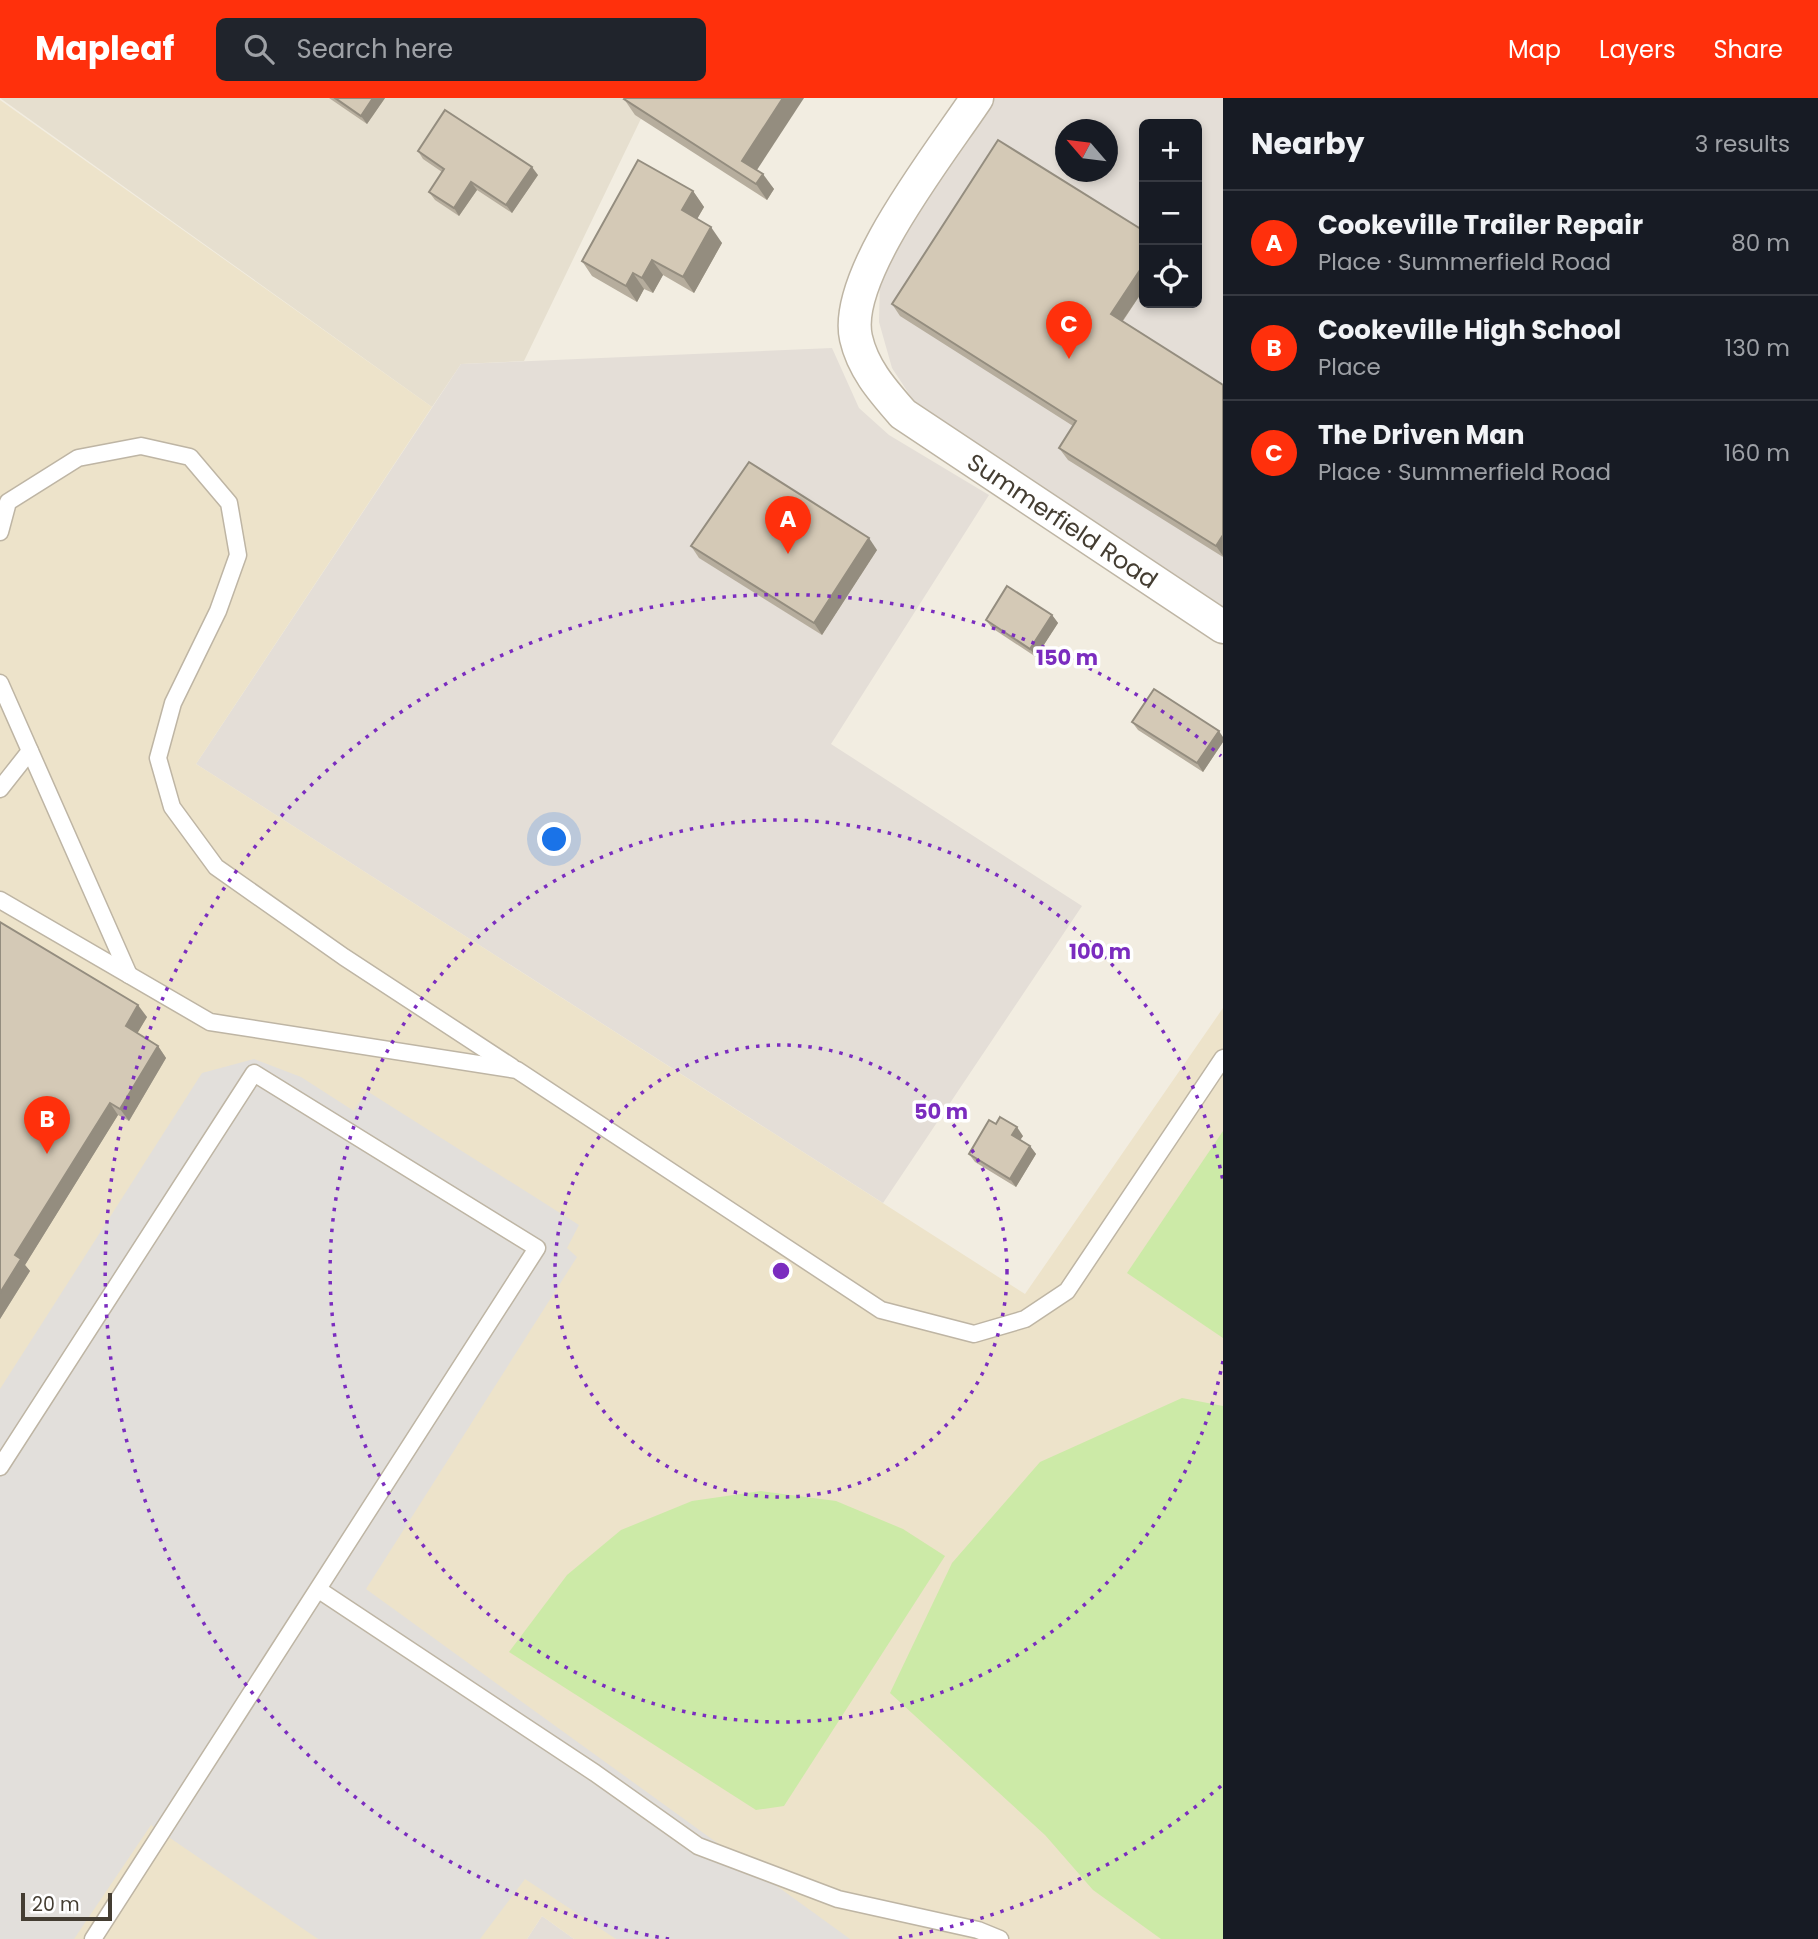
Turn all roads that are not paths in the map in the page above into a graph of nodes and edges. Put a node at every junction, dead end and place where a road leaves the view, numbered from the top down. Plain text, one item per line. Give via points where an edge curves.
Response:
1 (977, 98) edge
2 (0, 532) edge
3 (1223, 626) edge
4 (0, 683) edge
5 (30, 751) junction
6 (0, 789) edge
7 (0, 900) edge
8 (130, 976) junction
9 (1223, 1058) edge
10 (517, 1070) junction
11 (0, 1467) edge
12 (319, 1590) junction
13 (93, 1939) edge
14 (1000, 1939) edge

1 - 3 street, Summerfield Road via 876,251 856,298 855,337 872,379 903,414
2 - 10 lane via 8,502 78,458 141,446 190,457 229,503 238,555 218,611 173,702 158,758 172,807 216,867
4 - 5 lane
5 - 6 lane
5 - 8 lane
7 - 8 lane
8 - 10 lane via 210,1022
9 - 10 lane via 1067,1291 1025,1319 974,1334 881,1310
11 - 12 lane via 254,1073 537,1248
12 - 13 lane
12 - 14 lane via 698,1846 838,1899

